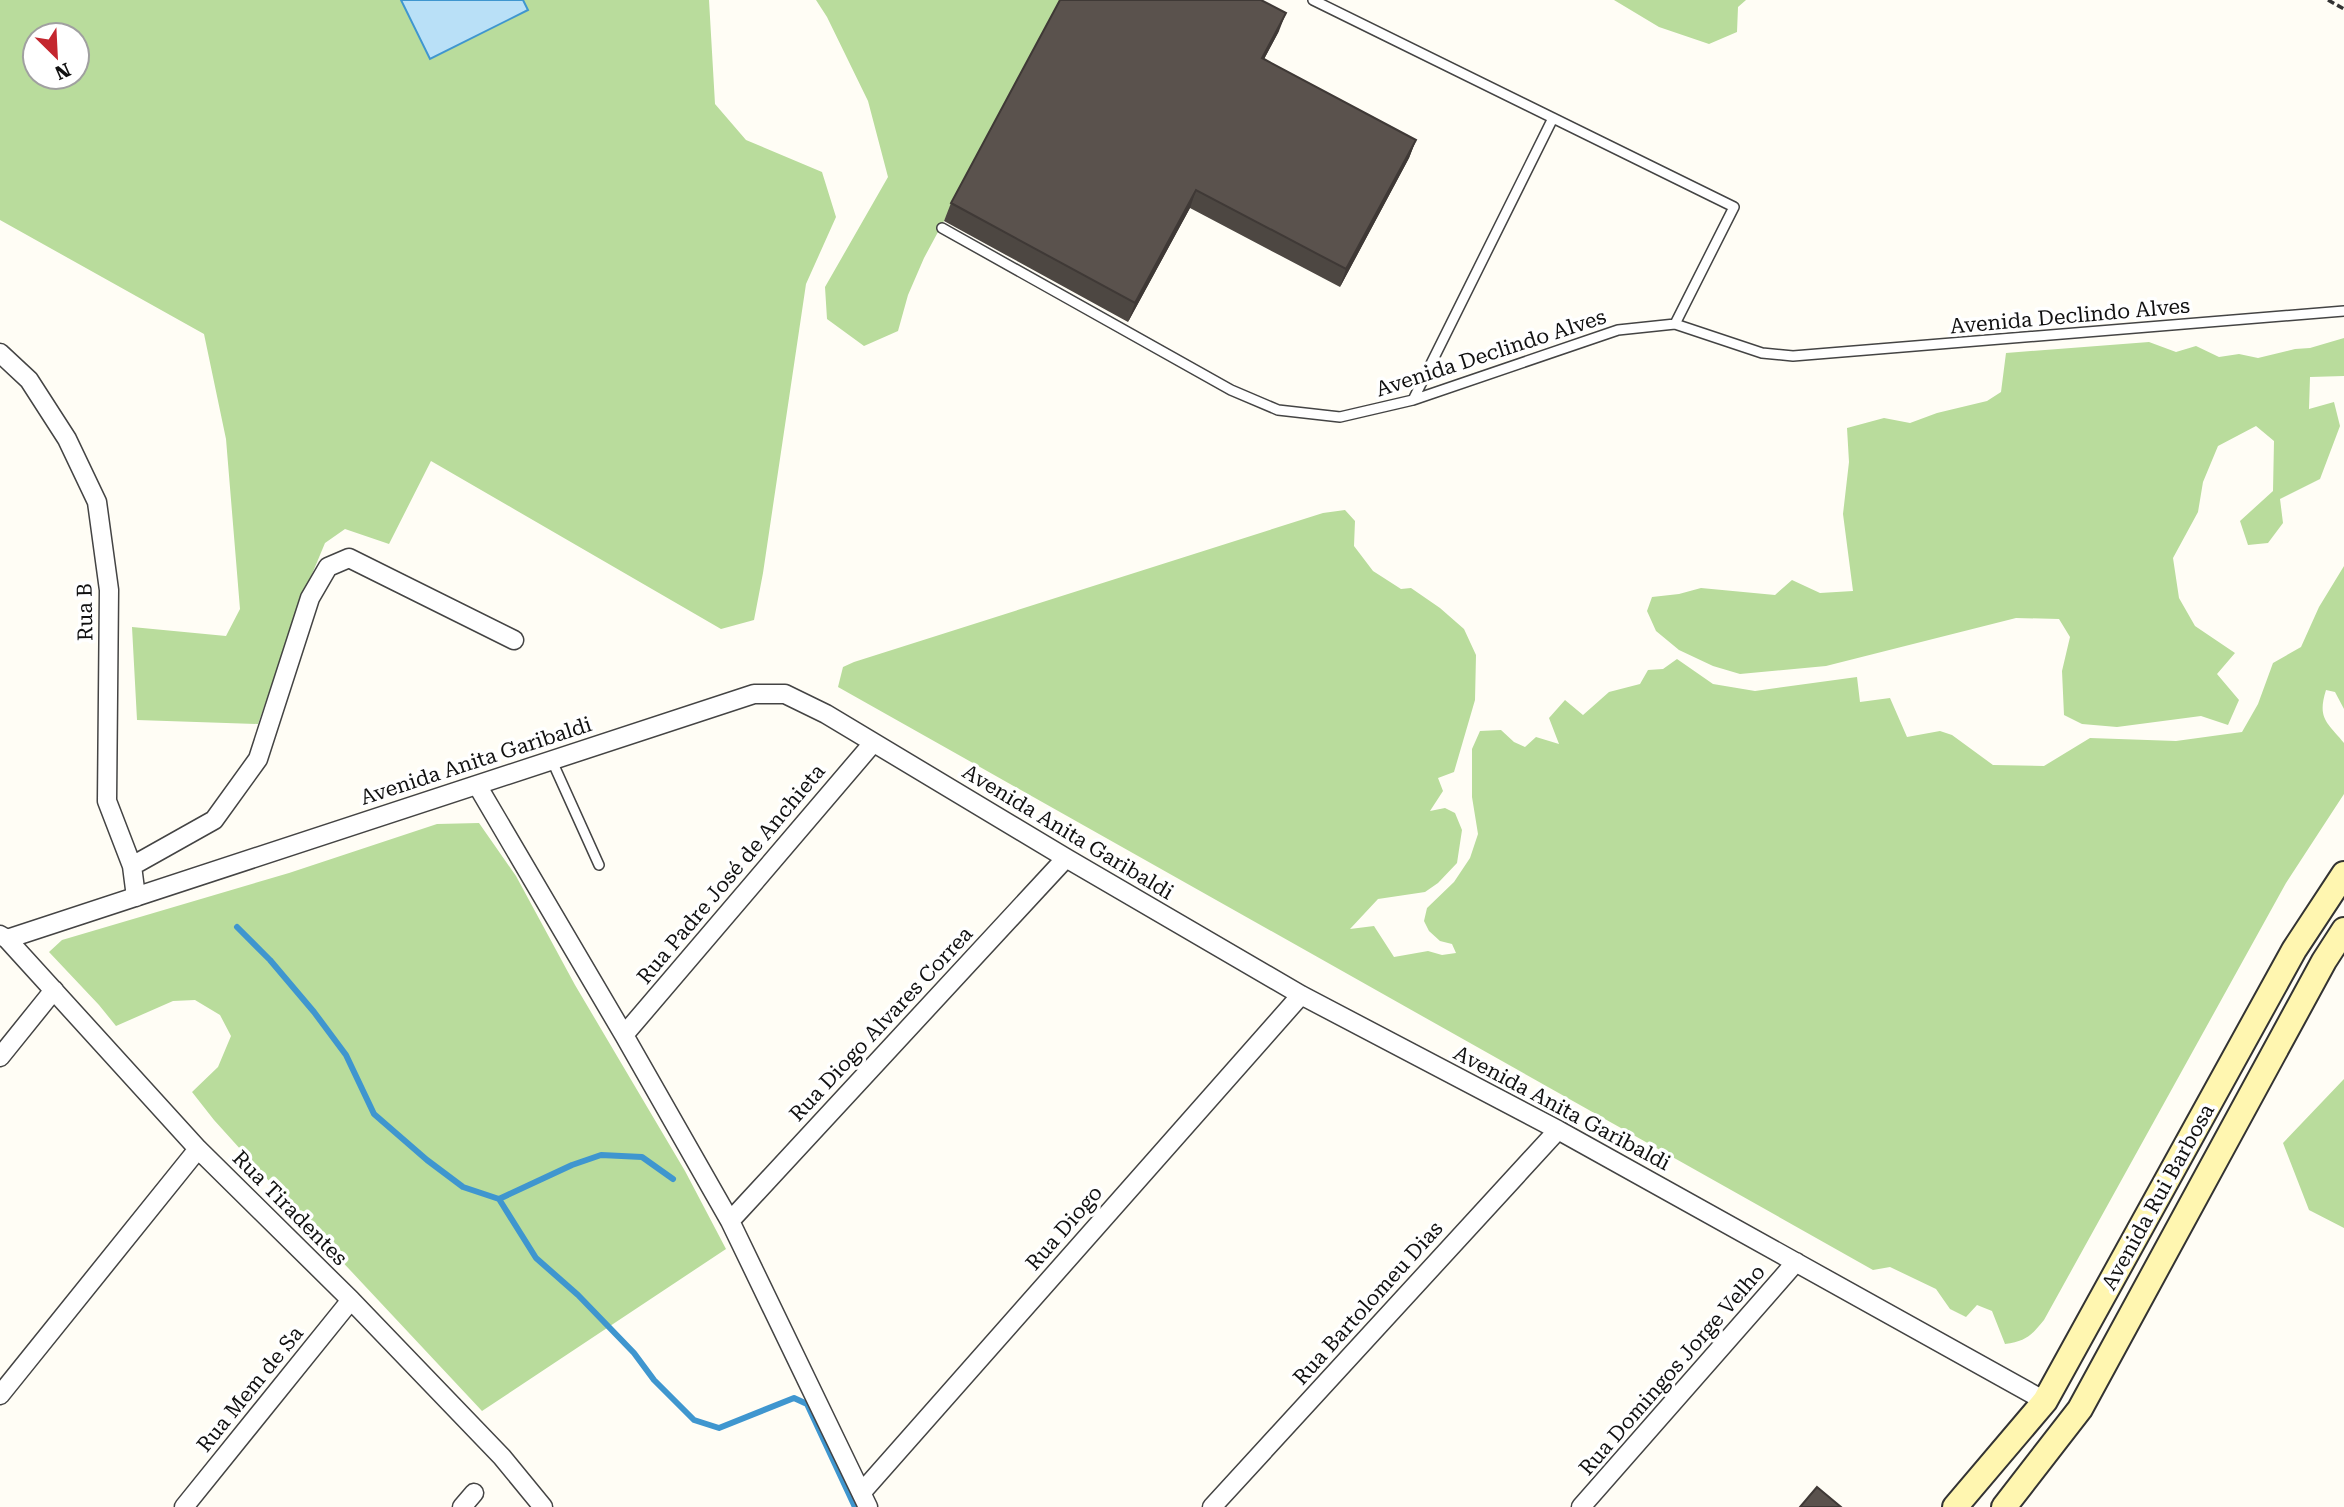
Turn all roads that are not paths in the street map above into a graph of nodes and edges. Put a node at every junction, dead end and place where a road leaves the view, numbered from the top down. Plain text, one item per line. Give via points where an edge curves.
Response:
1 (1313, 0) edge
2 (1553, 118) junction
3 (942, 228) dead end
4 (2344, 312) edge
5 (1675, 324) junction
6 (0, 353) edge
7 (1413, 400) junction
8 (514, 640) dead end
9 (873, 743) junction
10 (552, 761) junction
11 (477, 785) junction
12 (1066, 858) junction
13 (599, 865) dead end
14 (132, 866) junction
15 (2344, 874) edge
16 (136, 897) junction
17 (2344, 930) edge
18 (4, 937) edge
19 (54, 990) junction
20 (1301, 995) junction
21 (624, 1035) junction
22 (0, 1057) edge
23 (1558, 1130) junction
24 (198, 1149) junction
25 (730, 1222) junction
26 (1796, 1262) junction
27 (351, 1300) junction
28 (0, 1395) edge
29 (2045, 1401) junction
30 (2028, 1423) junction
31 (474, 1493) dead end
32 (865, 1499) edge
33 (184, 1507) edge
34 (462, 1507) edge
35 (543, 1507) edge
36 (1212, 1507) edge
37 (1581, 1507) edge
38 (1955, 1507) edge
39 (1978, 1507) edge
40 (2004, 1507) edge

1 - 2 lane
2 - 5 lane via 1734,207
2 - 7 lane
3 - 7 lane, Avenida Declindo Alves via 1231,390 1278,410 1340,417
4 - 5 lane, Avenida Declindo Alves via 1793,356 1762,354
5 - 7 lane, Avenida Declindo Alves via 1618,330
6 - 14 street, Rua B via 29,380 67,439 97,502 109,590 107,801
8 - 14 street via 349,558 328,567 310,598 258,759 214,820
9 - 10 street, Avenida Anita Garibaldi via 785,694 754,694
9 - 12 street, Avenida Anita Garibaldi
9 - 21 street, Rua Padre José de Anchieta
10 - 11 street, Avenida Anita Garibaldi
10 - 13 lane
11 - 16 street, Avenida Anita Garibaldi
11 - 21 street
12 - 20 street, Avenida Anita Garibaldi
12 - 25 street, Rua Diogo Alvares Correa
14 - 16 street, Rua B
15 - 29 main road, Avenida Rui Barbosa via 2294,950
16 - 18 street, Avenida Anita Garibaldi
17 - 40 main road, Avenida Rui Barbosa via 2080,1409
18 - 19 street, Rua Tiradentes
19 - 22 street
19 - 24 street, Rua Tiradentes
20 - 23 street, Avenida Anita Garibaldi
20 - 32 street, Rua Diogo
21 - 25 street
23 - 26 street, Avenida Anita Garibaldi
23 - 36 street, Rua Bartolomeu Dias
24 - 27 street, Rua Tiradentes
24 - 28 street
25 - 32 street
26 - 29 street, Avenida Anita Garibaldi
26 - 37 street, Rua Domingos Jorge Velho
27 - 33 street, Rua Mem de Sa
27 - 35 street, Rua Tiradentes via 502,1457
29 - 30 main road, Avenida Rui Barbosa
30 - 38 main road, Avenida Rui Barbosa
30 - 39 main road via 2015,1450 1981,1494
31 - 34 street

